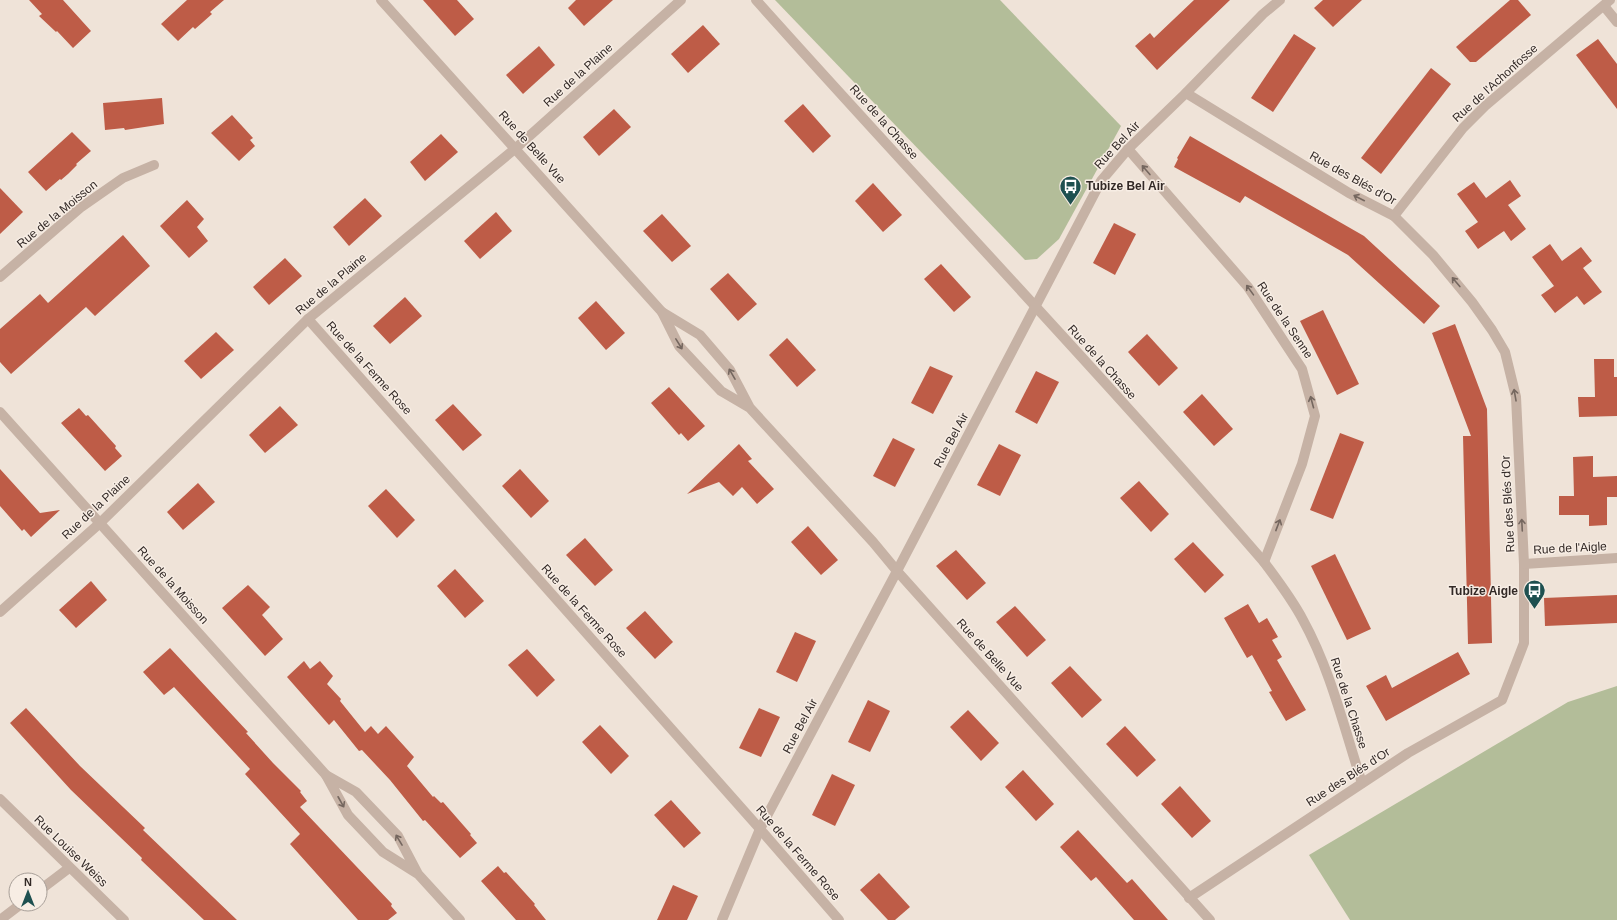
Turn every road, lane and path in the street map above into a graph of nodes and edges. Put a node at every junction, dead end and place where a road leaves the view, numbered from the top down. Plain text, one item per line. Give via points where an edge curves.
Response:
1 (381, 0) edge
2 (681, 0) edge
3 (756, 0) edge
4 (1269, 0) edge
5 (1280, 0) edge
6 (1607, 3) edge
7 (1263, 14) junction
8 (1617, 22) edge
9 (1186, 93) junction
10 (516, 148) junction
11 (1128, 149) junction
12 (154, 165) dead end
13 (1394, 216) junction
14 (0, 277) edge
15 (1035, 307) junction
16 (662, 312) junction
17 (308, 319) junction
18 (750, 408) junction
19 (0, 412) edge
20 (100, 523) junction
21 (1617, 558) edge
22 (1264, 562) junction
23 (1524, 564) junction
24 (897, 571) junction
25 (0, 612) edge
26 (326, 775) junction
27 (1362, 783) junction
28 (0, 799) edge
29 (760, 829) junction
30 (69, 868) junction
31 (418, 874) junction
32 (48, 884) edge
33 (1189, 898) junction
34 (10, 912) edge
35 (0, 920) edge
36 (124, 920) edge
37 (460, 920) edge
38 (722, 920) edge
39 (839, 920) edge
40 (1210, 920) edge

1 - 10 street, Rue de Belle Vue
2 - 10 street, Rue de la Plaine
3 - 15 street, Rue de la Chasse
4 - 7 street, Rue Bel Air
5 - 7 street, Rue Bel Air
6 - 8 street
6 - 13 street, Rue de l'Achonfosse via 1485,106 1463,128
7 - 9 street, Rue Bel Air
9 - 11 street, Rue Bel Air
13 -> 9 street, Rue des Blés d'Or via 1349,193
10 - 16 street, Rue de Belle Vue
10 - 17 street, Rue de la Plaine
11 - 15 street, Rue Bel Air via 1101,181
22 -> 11 street, Rue de la Senne via 1302,464 1315,416 1302,369 1248,287
12 - 14 street, Rue de la Moisson via 123,178 80,208
23 -> 13 street, Rue des Blés d'Or via 1516,397 1505,352 1472,302 1433,255
15 - 22 street, Rue de la Chasse
15 - 24 street, Rue Bel Air
16 -> 18 street, Rue de Belle Vue via 679,346 720,391
18 -> 16 street, Rue de Belle Vue via 730,370 700,335
17 - 20 street, Rue de la Plaine
17 - 29 street, Rue de la Ferme Rose
18 - 24 street, Rue de Belle Vue
19 - 20 street, Rue de la Moisson
20 - 25 street, Rue de la Plaine
20 - 26 street, Rue de la Moisson
21 - 23 street, Rue de l'Aigle
22 - 27 street, Rue de la Chasse via 1300,615 1323,664
23 - 27 street, Rue des Blés d'Or via 1524,643 1502,700 1408,753
24 - 29 street, Rue Bel Air
24 - 33 street, Rue de Belle Vue
26 -> 31 street, Rue de la Moisson via 348,815 384,852
31 -> 26 street, Rue de la Moisson via 398,836 356,792
27 - 33 street, Rue des Blés d'Or
28 - 30 street, Rue Louise Weiss
29 - 38 street, Rue Bel Air
29 - 39 street, Rue de la Ferme Rose
30 - 32 street
30 - 36 street, Rue Louise Weiss
31 - 37 street, Rue de la Moisson
33 - 40 street, Rue de Belle Vue
34 - 35 street

